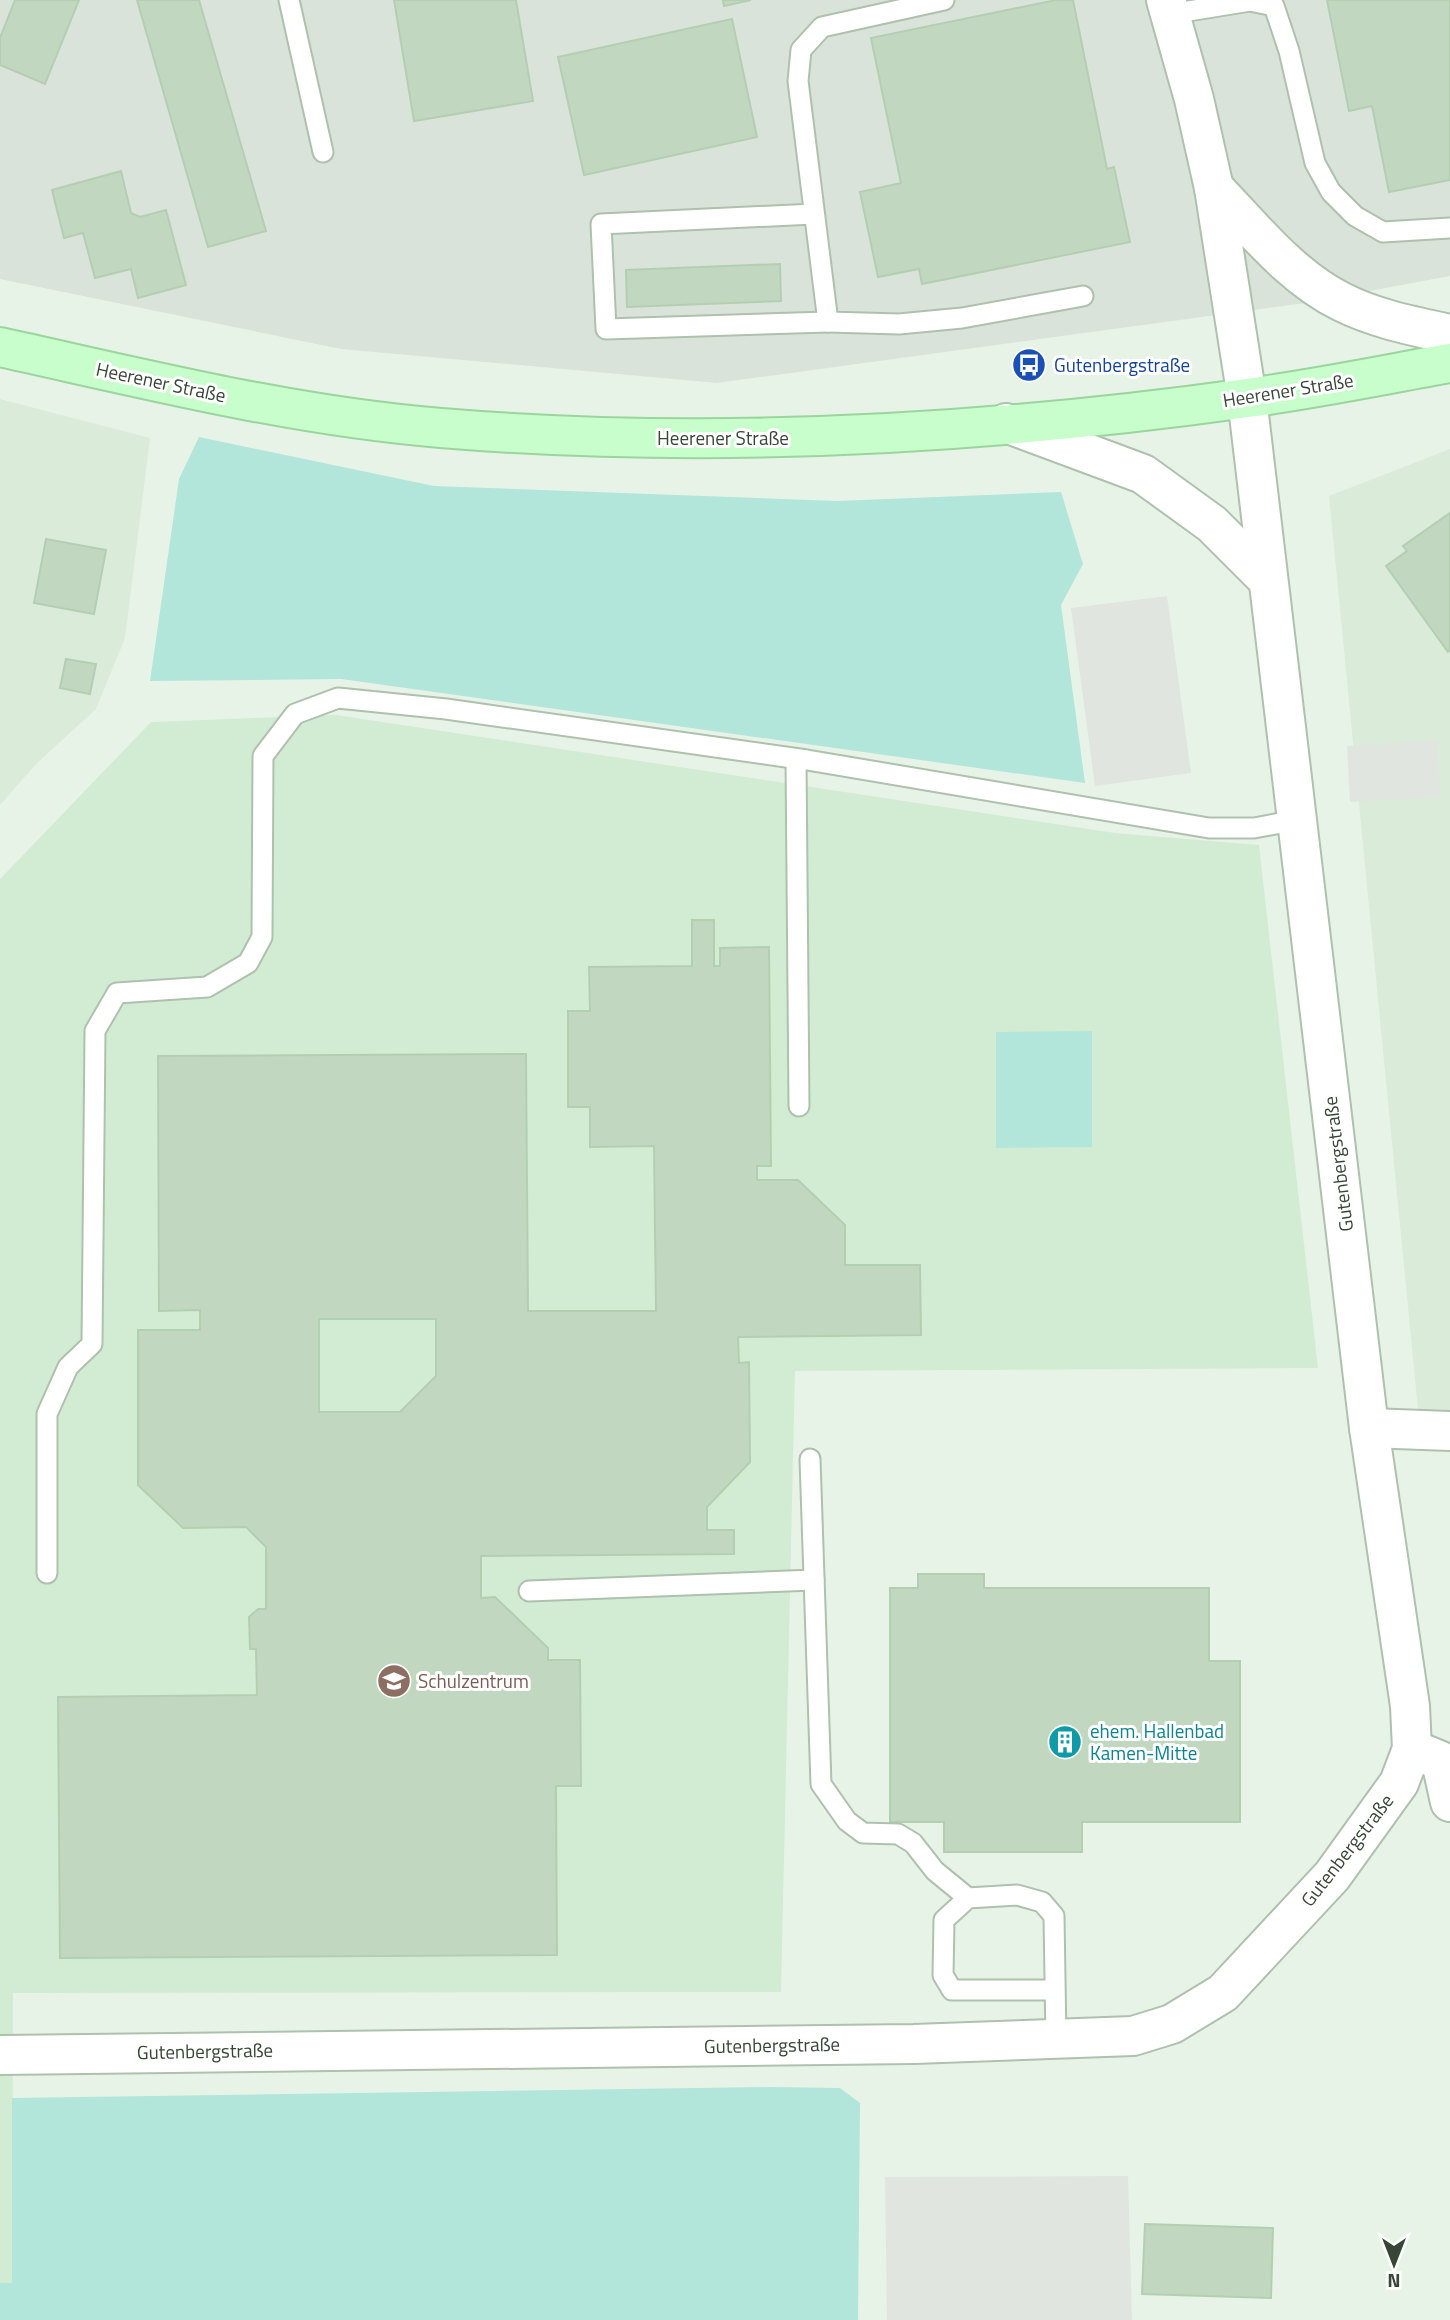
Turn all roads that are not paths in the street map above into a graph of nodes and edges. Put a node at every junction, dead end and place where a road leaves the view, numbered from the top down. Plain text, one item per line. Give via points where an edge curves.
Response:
1 (289, 0) edge
2 (944, 0) edge
3 (1251, 0) edge
4 (1168, 7) edge
5 (323, 152) dead end
6 (1214, 188) junction
7 (814, 214) junction
8 (1450, 228) edge
9 (1083, 296) dead end
10 (828, 322) junction
11 (1450, 334) edge
12 (0, 347) edge
13 (1450, 363) edge
14 (1247, 398) junction
15 (1006, 424) junction
16 (1267, 579) junction
17 (796, 759) junction
18 (1297, 820) junction
19 (799, 1106) dead end
20 (1369, 1428) junction
21 (1450, 1431) edge
22 (810, 1459) dead end
23 (47, 1573) dead end
24 (814, 1580) junction
25 (529, 1591) dead end
26 (1412, 1749) junction
27 (1450, 1802) edge
28 (968, 1898) junction
29 (1054, 1990) junction
30 (1056, 2040) junction
31 (0, 2054) edge

1 - 5 lane
2 - 7 lane via 821,27 801,50 798,81
3 - 4 lane
3 - 8 lane via 1274,6 1315,163 1331,192 1355,216 1383,232
4 - 6 street, Gutenbergstraße
6 - 11 street via 1296,271 1341,302 1392,322
6 - 14 street, Gutenbergstraße
7 - 10 lane
7 - 10 lane via 601,224 606,329
9 - 10 lane via 962,318 899,324
12 - 15 main road, Heerener Straße via 242,399 440,428 728,440
13 - 14 main road, Heerener Straße
14 - 15 main road, Heerener Straße
14 - 16 street, Gutenbergstraße
15 - 16 street via 1143,474 1212,524
16 - 18 street, Gutenbergstraße
17 - 18 lane via 1209,828 1254,828
17 - 19 lane
17 - 23 lane via 338,698 295,714 264,756 262,937 248,963 207,987 117,993 95,1031 92,1344 68,1367 47,1414
18 - 20 street, Gutenbergstraße
20 - 21 street
20 - 26 street, Gutenbergstraße via 1410,1706
22 - 24 lane
24 - 25 lane
24 - 28 lane via 821,1784 847,1821 863,1833 898,1834
26 - 27 street via 1441,1761
26 - 30 street, Gutenbergstraße via 1399,1783 1332,1876 1223,1993 1172,2024 1133,2036
28 - 29 lane via 1017,1895 1042,1902 1054,1916
28 - 29 lane via 944,1920 943,1975 952,1990
29 - 30 lane
30 - 31 street, Gutenbergstraße

